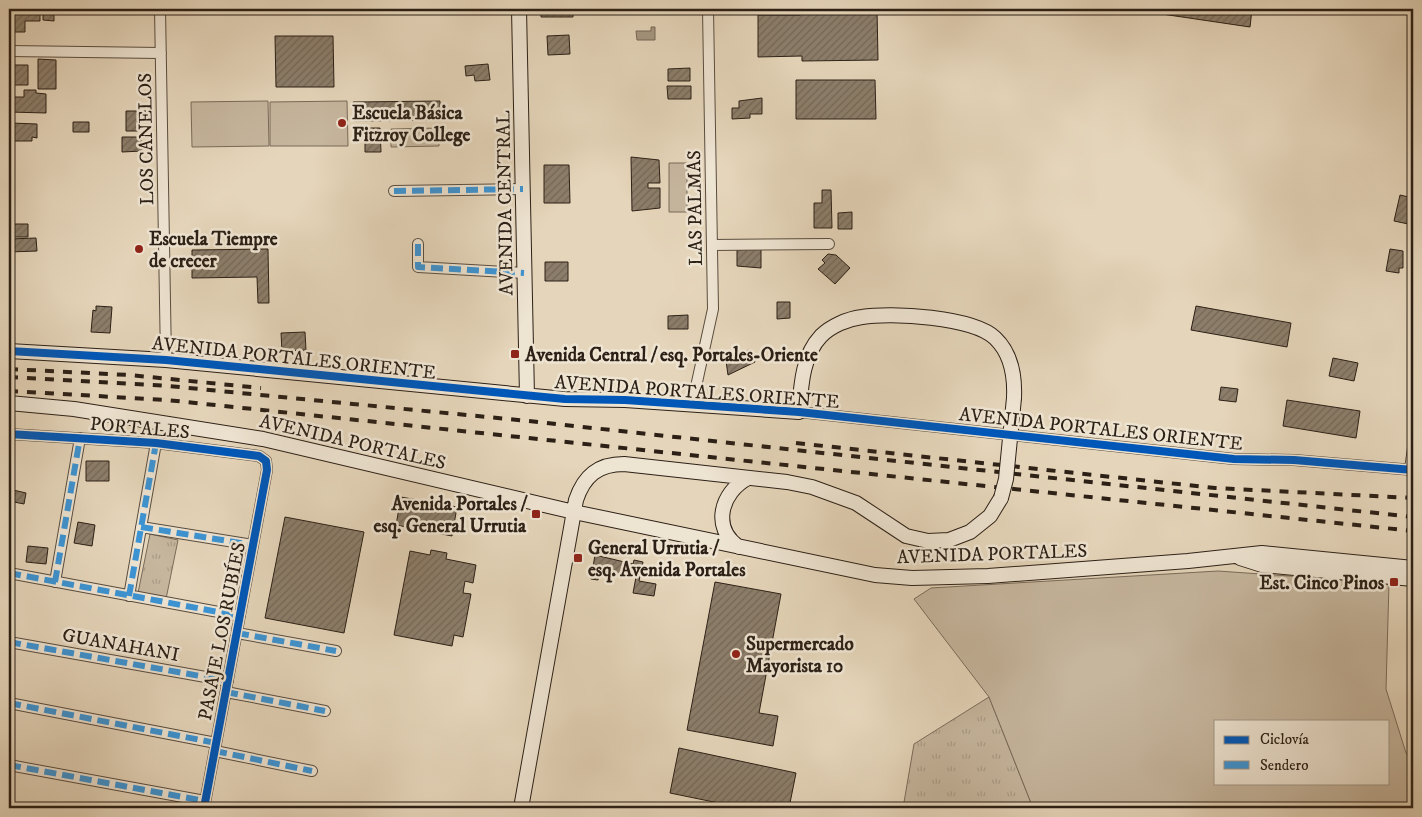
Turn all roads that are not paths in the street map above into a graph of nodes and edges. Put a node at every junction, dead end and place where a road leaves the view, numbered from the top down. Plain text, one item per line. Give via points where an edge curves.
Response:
1 (160, 9) edge
2 (519, 9) edge
3 (708, 9) edge
4 (9, 52) edge
5 (161, 53) junction
6 (523, 189) junction
7 (394, 191) dead end
8 (418, 244) dead end
9 (829, 244) dead end
10 (712, 245) junction
11 (524, 273) junction
12 (9, 351) edge
13 (166, 360) junction
14 (526, 396) junction
15 (9, 403) edge
16 (692, 405) junction
17 (9, 412) edge
18 (799, 412) junction
19 (121, 417) junction
20 (9, 434) edge
21 (80, 438) junction
22 (156, 443) junction
23 (1413, 448) edge
24 (266, 461) joint
25 (1411, 469) edge
26 (748, 478) junction
27 (574, 512) junction
28 (141, 527) junction
29 (253, 545) junction
30 (742, 548) junction
31 (1237, 557) junction
32 (1413, 568) edge
33 (9, 573) edge
34 (1413, 579) edge
35 (55, 582) junction
36 (129, 596) junction
37 (240, 616) junction
38 (237, 633) junction
39 (9, 642) edge
40 (336, 651) dead end
41 (228, 681) junction
42 (226, 692) junction
43 (9, 703) edge
44 (325, 711) dead end
45 (215, 747) junction
46 (9, 765) edge
47 (312, 771) dead end
48 (205, 805) edge
49 (521, 808) edge

1 - 5 street, LOS CANELOS
2 - 6 main road, AVENIDA CENTRAL
3 - 10 street, LAS PALMAS
4 - 5 street
5 - 13 street, LOS CANELOS
6 - 7 street
6 - 11 main road, AVENIDA CENTRAL
8 - 11 street via 418,267
9 - 10 street
10 - 16 street, LAS PALMAS via 711,320
11 - 14 main road, AVENIDA CENTRAL
12 - 13 main road, AVENIDA PORTALES ORIENTE
13 - 14 main road, AVENIDA PORTALES ORIENTE
14 - 16 main road, AVENIDA PORTALES ORIENTE
15 - 19 main road, AVENIDA PORTALES
16 - 18 main road, AVENIDA PORTALES ORIENTE
17 - 19 main road, AVENIDA PORTALES
18 - 25 street, AVENIDA PORTALES ORIENTE via 1234,459
18 - 26 main road, AVENIDA PORTALES, bridge via 803,373 814,345 836,326 870,316 972,324 1000,343 1013,374 1014,398 1002,498 990,516 970,532 949,540 928,541 906,536 868,509 829,492 800,484
19 - 27 main road, AVENIDA PORTALES via 272,441
20 - 21 street, PORTALES
21 - 22 street, PORTALES
21 - 35 street
22 - 24 street, PORTALES via 259,456
22 - 28 street
23 - 25 street
24 - 29 street, PASAJE LOS RUBÍES via 268,467
26 - 27 main road, AVENIDA PORTALES via 624,464 607,466 583,483
26 - 30 main road via 728,494 722,515 727,534
27 - 30 main road, AVENIDA PORTALES
27 - 49 main road
28 - 29 street
28 - 36 street
29 - 37 street, PASAJE LOS RUBÍES
30 - 31 main road, AVENIDA PORTALES via 857,573 912,578 988,576
31 - 32 main road, AVENIDA PORTALES via 1262,553
31 - 34 main road, AVENIDA PORTALES via 1262,565
33 - 35 street
35 - 36 street
36 - 37 street
37 - 38 street, PASAJE LOS RUBÍES
38 - 40 street
38 - 41 street, PASAJE LOS RUBÍES
39 - 41 street, GUANAHANI
41 - 42 street, PASAJE LOS RUBÍES
42 - 44 street
42 - 45 street, PASAJE LOS RUBÍES
43 - 45 street
45 - 47 street
45 - 48 street, PASAJE LOS RUBÍES
46 - 48 street

